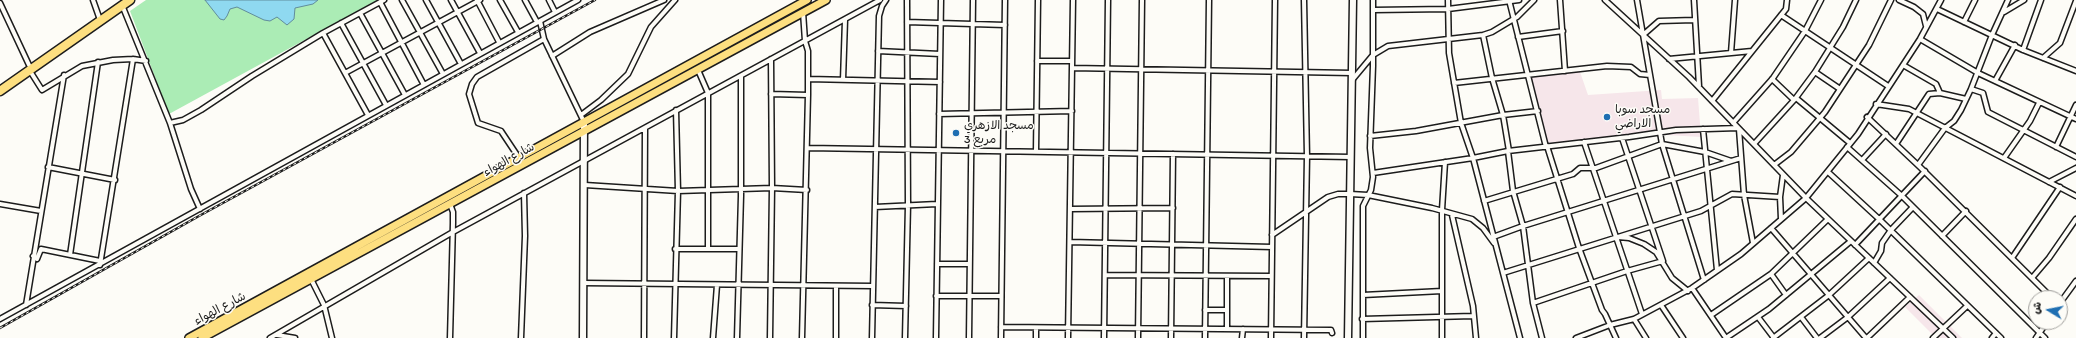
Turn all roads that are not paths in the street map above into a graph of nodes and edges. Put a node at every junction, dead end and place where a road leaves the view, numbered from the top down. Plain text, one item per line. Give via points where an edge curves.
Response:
1 (93, 0) edge
2 (130, 0) edge
3 (402, 0) edge
4 (426, 0) edge
5 (451, 0) edge
6 (478, 0) edge
7 (500, 0) edge
8 (525, 0) edge
9 (549, 0) edge
10 (576, 0) edge
11 (664, 0) edge
12 (675, 0) edge
13 (807, 0) edge
14 (826, 0) edge
15 (880, 0) edge
16 (886, 0) edge
17 (907, 0) edge
18 (941, 0) edge
19 (973, 0) edge
20 (1005, 0) edge
21 (1038, 0) edge
22 (1073, 0) edge
23 (1108, 0) edge
24 (1142, 0) edge
25 (1209, 0) edge
26 (1275, 0) edge
27 (1304, 0) edge
28 (1353, 0) edge
29 (1373, 0) edge
30 (1448, 0) edge
31 (1519, 0) edge
32 (1534, 0) edge
33 (1560, 0) edge
34 (1605, 0) edge
35 (1637, 0) edge
36 (1694, 0) edge
37 (1735, 0) edge
38 (1787, 0) edge
39 (1821, 0) edge
40 (1856, 0) edge
41 (1891, 0) edge
42 (1899, 0) edge
43 (1941, 0) edge
44 (1975, 0) edge
45 (2008, 0) edge
46 (2024, 0) edge
47 (2041, 0) edge
48 (122, 1) edge
49 (382, 1) edge
50 (1509, 1) edge
51 (2076, 1) edge
52 (0, 3) edge
53 (1448, 9) junction
54 (1937, 9) junction
55 (1373, 10) junction
56 (458, 12) junction
57 (555, 12) junction
58 (804, 12) junction
59 (2003, 12) junction
60 (360, 13) junction
61 (1782, 15) junction
62 (99, 16) junction
63 (845, 20) junction
64 (1513, 20) junction
65 (1694, 20) junction
66 (438, 22) junction
67 (539, 22) junction
68 (907, 22) junction
69 (1964, 22) junction
70 (341, 23) junction
71 (941, 23) junction
72 (972, 24) junction
73 (1005, 25) junction
74 (1926, 27) junction
75 (1563, 31) junction
76 (1804, 31) junction
77 (420, 32) junction
78 (518, 32) junction
79 (323, 33) junction
80 (1482, 35) junction
81 (1643, 35) junction
82 (1992, 35) junction
83 (1518, 37) junction
84 (544, 39) junction
85 (1448, 39) junction
86 (1920, 39) junction
87 (805, 41) junction
88 (402, 42) junction
89 (499, 42) junction
90 (2015, 45) junction
91 (1830, 48) junction
92 (2023, 50) junction
93 (878, 51) junction
94 (1752, 51) junction
95 (382, 52) junction
96 (907, 52) junction
97 (480, 53) junction
98 (1731, 53) junction
99 (940, 54) junction
100 (1373, 55) junction
101 (552, 56) junction
102 (1696, 56) junction
103 (2044, 58) junction
104 (133, 59) junction
105 (771, 59) junction
106 (1669, 59) junction
107 (146, 61) junction
108 (1037, 61) junction
109 (1072, 61) junction
110 (98, 62) junction
111 (363, 63) junction
112 (461, 64) junction
113 (1856, 65) junction
114 (1903, 65) junction
115 (29, 68) junction
116 (1072, 68) junction
117 (1108, 69) junction
118 (1141, 69) junction
119 (698, 70) junction
120 (1208, 71) junction
121 (1565, 71) junction
122 (2076, 71) edge
123 (1274, 72) junction
124 (1305, 72) junction
125 (1815, 72) junction
126 (345, 73) junction
127 (1978, 73) junction
128 (443, 74) junction
129 (64, 75) junction
130 (1529, 75) junction
131 (1650, 75) junction
132 (741, 76) junction
133 (1352, 77) junction
134 (1492, 78) junction
135 (808, 79) junction
136 (1772, 79) junction
137 (843, 80) junction
138 (877, 81) junction
139 (907, 81) junction
140 (1995, 81) junction
141 (940, 82) junction
142 (1454, 83) junction
143 (424, 85) junction
144 (0, 86) edge
145 (1888, 86) junction
146 (1699, 87) junction
147 (1840, 89) junction
148 (1971, 89) junction
149 (0, 91) edge
150 (708, 93) junction
151 (1940, 93) junction
152 (771, 94) junction
153 (405, 95) junction
154 (808, 95) junction
155 (1795, 99) junction
156 (1966, 99) junction
157 (1712, 101) junction
158 (2039, 103) junction
159 (1876, 104) junction
160 (386, 105) junction
161 (2076, 105) edge
162 (676, 110) junction
163 (1072, 111) junction
164 (1538, 111) junction
165 (1003, 112) junction
166 (1036, 112) junction
167 (971, 113) junction
168 (1918, 113) junction
169 (939, 114) junction
170 (368, 115) junction
171 (1504, 115) junction
172 (2070, 116) junction
173 (1867, 117) junction
174 (1820, 118) junction
175 (583, 119) junction
176 (2076, 119) edge
177 (170, 122) junction
178 (1461, 123) junction
179 (1733, 123) junction
180 (645, 128) junction
181 (1739, 128) junction
182 (1945, 128) junction
183 (1703, 129) junction
184 (585, 130) junction
185 (2023, 130) junction
186 (1661, 132) junction
187 (1886, 134) junction
188 (1370, 136) junction
189 (1622, 138) junction
190 (1584, 142) junction
191 (1662, 144) junction
192 (1754, 144) junction
193 (1896, 144) junction
194 (1849, 145) junction
195 (1547, 146) junction
196 (2056, 147) junction
197 (808, 148) junction
198 (876, 149) junction
199 (906, 150) junction
200 (940, 151) junction
201 (970, 151) junction
202 (1508, 151) junction
203 (1003, 152) junction
204 (1036, 152) junction
205 (1071, 152) junction
206 (1705, 152) junction
207 (1106, 153) junction
208 (1140, 154) junction
209 (1173, 154) junction
210 (1208, 155) junction
211 (1273, 156) junction
212 (1307, 156) junction
213 (1351, 157) junction
214 (1627, 157) junction
215 (2076, 157) edge
216 (519, 158) junction
217 (1473, 158) junction
218 (1742, 158) junction
219 (2004, 158) junction
220 (584, 160) junction
221 (1862, 160) junction
222 (1731, 161) junction
223 (1445, 162) junction
224 (1774, 165) junction
225 (1918, 165) junction
226 (48, 167) junction
227 (1591, 168) junction
228 (1707, 168) junction
229 (2076, 168) edge
230 (1925, 171) junction
231 (82, 172) junction
232 (1828, 172) junction
233 (1372, 173) junction
234 (1783, 175) junction
235 (1556, 178) junction
236 (1672, 179) junction
237 (115, 180) junction
238 (2049, 182) junction
239 (585, 185) junction
240 (772, 188) junction
241 (2060, 188) junction
242 (708, 189) junction
243 (1639, 189) junction
244 (644, 190) junction
245 (741, 190) junction
246 (807, 190) junction
247 (678, 191) junction
248 (1513, 191) junction
249 (524, 193) junction
250 (1350, 194) junction
251 (1744, 195) junction
252 (1368, 196) junction
253 (1780, 196) junction
254 (1902, 196) junction
255 (2076, 196) edge
256 (1806, 198) junction
257 (1484, 201) junction
258 (1603, 201) junction
259 (0, 204) edge
260 (450, 204) junction
261 (937, 204) junction
262 (908, 205) junction
263 (1711, 205) junction
264 (875, 207) junction
265 (1106, 208) junction
266 (1140, 208) junction
267 (1173, 208) junction
268 (1914, 208) junction
269 (200, 210) junction
270 (1070, 210) junction
271 (1442, 210) junction
272 (41, 211) junction
273 (1966, 211) junction
274 (1306, 212) junction
275 (1567, 212) junction
276 (1452, 214) junction
277 (1683, 216) junction
278 (1781, 219) junction
279 (1828, 219) junction
280 (1879, 219) junction
281 (2076, 219) edge
282 (1523, 226) junction
283 (1650, 226) junction
284 (1772, 228) junction
285 (1891, 230) junction
286 (452, 232) junction
287 (1272, 235) junction
288 (1942, 236) junction
289 (1493, 237) junction
290 (1615, 237) junction
291 (1851, 241) junction
292 (1070, 242) junction
293 (1105, 243) junction
294 (1139, 244) junction
295 (1172, 244) junction
296 (1495, 244) junction
297 (1753, 244) junction
298 (1855, 245) junction
299 (1206, 246) junction
300 (1272, 247) junction
301 (1579, 248) junction
302 (676, 249) junction
303 (708, 249) junction
304 (739, 249) junction
305 (1793, 253) junction
306 (70, 255) junction
307 (33, 256) junction
308 (1869, 258) junction
309 (2012, 258) junction
310 (1663, 261) junction
311 (100, 263) junction
312 (1874, 263) junction
313 (937, 264) junction
314 (969, 264) junction
315 (1528, 264) junction
316 (1626, 270) junction
317 (1717, 270) junction
318 (1503, 273) junction
319 (1771, 274) junction
320 (1811, 274) junction
321 (1105, 275) junction
322 (1139, 275) junction
323 (1172, 276) junction
324 (1206, 276) junction
325 (1227, 276) junction
326 (1271, 276) junction
327 (1890, 278) junction
328 (2032, 278) junction
329 (311, 279) junction
330 (1704, 280) junction
331 (2076, 281) edge
332 (584, 283) junction
333 (1592, 283) junction
334 (643, 284) junction
335 (675, 284) junction
336 (717, 284) junction
337 (738, 285) junction
338 (771, 285) junction
339 (804, 285) junction
340 (836, 286) junction
341 (873, 286) junction
342 (1692, 288) junction
343 (2044, 290) edge
344 (1442, 291) junction
345 (1688, 291) junction
346 (2068, 292) edge
347 (1362, 295) junction
348 (1786, 295) junction
349 (1829, 295) junction
350 (936, 296) junction
351 (969, 296) junction
352 (1001, 296) junction
353 (1910, 297) junction
354 (1533, 303) junction
355 (26, 305) junction
356 (324, 305) junction
357 (872, 305) junction
358 (1661, 305) junction
359 (906, 306) junction
360 (1967, 306) junction
361 (1205, 310) junction
362 (1227, 310) junction
363 (1642, 314) junction
364 (1711, 315) junction
365 (1442, 316) junction
366 (1473, 316) junction
367 (1758, 317) junction
368 (1801, 317) junction
369 (1848, 317) junction
370 (0, 319) edge
371 (1362, 319) junction
372 (1634, 319) junction
373 (1610, 325) junction
374 (1001, 327) junction
375 (1036, 328) junction
376 (1069, 328) junction
377 (1104, 328) junction
378 (1138, 328) junction
379 (1171, 329) junction
380 (1205, 329) junction
381 (1227, 329) junction
382 (1243, 329) junction
383 (1271, 329) junction
384 (1944, 329) junction
385 (1304, 330) junction
386 (2042, 330) edge
387 (1332, 333) dead end
388 (1996, 333) junction
389 (2040, 333) junction
390 (277, 335) junction
391 (287, 337) edge
392 (1584, 337) edge
393 (189, 338) edge
394 (202, 338) edge
395 (270, 338) edge
396 (295, 338) edge
397 (332, 338) edge
398 (450, 338) edge
399 (521, 338) edge
400 (583, 338) edge
401 (644, 338) edge
402 (674, 338) edge
403 (713, 338) edge
404 (737, 338) edge
405 (770, 338) edge
406 (802, 338) edge
407 (836, 338) edge
408 (872, 338) edge
409 (905, 338) edge
410 (936, 338) edge
411 (969, 338) edge
412 (1001, 338) edge
413 (1036, 338) edge
414 (1068, 338) edge
415 (1104, 338) edge
416 (1138, 338) edge
417 (1171, 338) edge
418 (1205, 338) edge
419 (1242, 338) edge
420 (1271, 338) edge
421 (1304, 338) edge
422 (1348, 338) edge
423 (1363, 338) edge
424 (1442, 338) edge
425 (1476, 338) edge
426 (1520, 338) edge
427 (1542, 338) edge
428 (1576, 338) edge
429 (1616, 338) edge
430 (1646, 338) edge
431 (1683, 338) edge
432 (1774, 338) edge
433 (1819, 338) edge
434 (1866, 338) edge
435 (1933, 338) edge
436 (1953, 338) edge
437 (1992, 338) edge
438 (2001, 338) edge
439 (2036, 338) edge
440 (2045, 338) edge

1 - 62 street
2 - 48 highway
3 - 77 street
4 - 66 street
5 - 56 street
6 - 56 street
6 - 89 street
7 - 78 street
8 - 67 street
9 - 57 street
10 - 57 street
11 - 101 street via 590,32
12 - 175 street via 652,27 628,74
13 - 175 main road, شارع الهواء
14 - 58 main road, شارع الهواء
15 - 63 street
16 - 93 street via 879,16
17 - 68 street
18 - 71 street
19 - 72 street
20 - 73 street
21 - 108 street
22 - 109 street
23 - 117 street
24 - 118 street
25 - 120 street
26 - 123 street
27 - 124 street
28 - 133 street
29 - 55 street
30 - 53 street
31 - 50 street
32 - 64 street
33 - 75 street
34 - 81 street
35 - 81 street
36 - 65 street
37 - 98 street
38 - 61 street
39 - 76 street
40 - 91 street
41 - 113 street
42 - 74 street via 1923,14
43 - 54 street
44 - 69 street
45 - 59 street
46 - 59 street
47 - 92 street
48 - 62 highway
48 - 107 street
48 - 115 highway
49 - 60 street
49 - 88 street
50 - 53 street
50 - 64 street
51 - 103 street via 2060,44
52 - 115 street
53 - 55 street
53 - 85 street
54 - 69 street
54 - 74 street
55 - 100 street
56 - 66 street
56 - 97 street
57 - 67 street
58 - 87 street
58 - 119 main road, شارع الهواء
59 - 82 street
60 - 70 street
60 - 95 street
61 - 76 street
61 - 94 street
62 - 115 highway
63 - 87 street
63 - 137 street
64 - 80 street
64 - 83 street
65 - 81 street via 1659,21
65 - 102 street
66 - 77 street
66 - 112 street
67 - 78 street
67 - 84 street
68 - 71 street
68 - 96 street
69 - 82 street
70 - 79 street
70 - 111 street
71 - 72 street
71 - 99 street
72 - 73 street
72 - 167 street
73 - 165 street
74 - 86 street
75 - 83 street
75 - 121 street
76 - 91 street
76 - 136 street
77 - 88 street
77 - 128 street
78 - 89 street
79 - 126 street
79 - 177 street via 201,110 183,120
80 - 85 street
80 - 134 street
81 - 106 street
81 - 131 street
82 - 90 street
82 - 127 street
83 - 130 street
84 - 101 street
84 - 216 street via 477,77 469,94 478,123 501,131
85 - 100 street via 1388,46
85 - 142 street
86 - 114 street
86 - 127 street
87 - 105 street
87 - 135 street via 808,51
88 - 95 street
88 - 143 street
89 - 97 street
90 - 92 street
90 - 140 street
91 - 113 street
91 - 125 street
92 - 103 street
93 - 96 street
93 - 138 street
94 - 98 street
94 - 157 street
95 - 111 street
95 - 153 street
96 - 99 street
96 - 139 street
97 - 112 street
98 - 102 street
99 - 141 street
100 - 133 street
100 - 188 street
101 - 175 street
102 - 106 street
102 - 146 street
103 - 122 street
104 - 107 street
104 - 110 street
104 - 237 street
105 - 132 street
105 - 152 street
106 - 146 street
107 - 177 street
108 - 109 street
108 - 166 street
109 - 116 street
110 - 129 street
110 - 231 street
111 - 126 street
111 - 160 street
112 - 128 street
113 - 145 street
113 - 147 street
114 - 145 street
114 - 151 street via 1936,84
115 - 129 street via 42,90
115 - 144 highway
115 - 149 highway
116 - 117 street
116 - 163 street
117 - 118 street
117 - 207 street
118 - 120 street
118 - 208 street
119 - 150 street
119 - 184 main road, شارع الهواء
120 - 123 street
120 - 210 street
121 - 130 street
121 - 131 street via 1607,66 1631,67 1640,74
123 - 124 street
123 - 211 street
124 - 133 street
124 - 212 street
125 - 147 street
125 - 155 street
126 - 170 street
127 - 140 street
127 - 148 street
128 - 143 street
129 - 226 street
130 - 134 street
130 - 164 street
131 - 186 street
132 - 150 street
132 - 245 street
133 - 213 street
134 - 142 street
134 - 171 street
135 - 137 street
135 - 154 street
136 - 155 street
136 - 179 street
137 - 138 street
138 - 139 street
138 - 198 street
139 - 141 street
139 - 199 street
140 - 158 street
141 - 169 street
142 - 178 street
143 - 153 street
145 - 159 street
146 - 157 street
147 - 174 street
148 - 156 street
148 - 185 street via 1983,93 1988,112
150 - 162 street
150 - 242 street
151 - 156 street
151 - 168 street via 1926,96
152 - 154 street
152 - 240 street
153 - 160 street
154 - 197 street
155 - 174 street
155 - 192 street
156 - 182 street via 1954,121
157 - 179 street
158 - 172 street
158 - 185 street
159 - 168 street via 1901,107
159 - 173 street
160 - 170 street
161 - 172 street
162 - 180 street
162 - 247 street
163 - 166 street
163 - 205 street
164 - 171 street
164 - 195 street
165 - 166 street
165 - 167 street
165 - 203 street
166 - 204 street
167 - 169 street
167 - 201 street
168 - 182 street
168 - 193 street
169 - 200 street
170 - 269 street
171 - 178 street
171 - 202 street
172 - 176 street
172 - 196 street
173 - 187 street
173 - 194 street
174 - 194 street
174 - 224 street via 1791,152
175 - 184 street
175 - 216 main road, شارع الهواء
177 - 269 street
178 - 188 street
178 - 217 street
179 - 181 street
180 - 220 street
180 - 244 street
181 - 183 street
181 - 192 street
181 - 218 street
182 - 219 street
182 - 225 street
183 - 186 street
183 - 206 street
184 - 220 street
184 - 260 main road, شارع الهواء
185 - 196 street
185 - 219 street
186 - 189 street
186 - 191 street
187 - 193 street
187 - 221 street
188 - 233 street
189 - 190 street
189 - 214 street
190 - 195 street
190 - 227 street
191 - 206 street
191 - 214 street
191 - 236 street
192 - 224 street
193 - 225 street
194 - 221 street
194 - 232 street
195 - 202 street
195 - 235 street
196 - 215 street
197 - 198 street
197 - 246 street
198 - 199 street
198 - 264 street
199 - 200 street
199 - 262 street
200 - 201 street
200 - 261 street
201 - 203 street
201 - 314 street
202 - 217 street
202 - 248 street
203 - 204 street
203 - 352 street
204 - 205 street
205 - 207 street
205 - 270 street
206 - 222 street
206 - 228 street
207 - 208 street
207 - 265 street
208 - 209 street
208 - 266 street
209 - 210 street
209 - 267 street
210 - 211 street
210 - 299 street
211 - 212 street
211 - 287 street
212 - 213 street
212 - 274 street
213 - 250 street
214 - 227 street
214 - 243 street
216 - 393 main road, شارع الهواء
217 - 223 street
217 - 257 street
218 - 222 street
218 - 251 street
219 - 238 street
220 - 239 street
220 - 249 street
221 - 254 street
222 - 228 street
223 - 233 street
223 - 271 street
224 - 234 street
225 - 230 street
226 - 231 street
226 - 272 street
227 - 235 street via 1580,168 1572,174
227 - 258 street
228 - 236 street
228 - 263 street
229 - 238 street
230 - 254 street
230 - 273 street
231 - 237 street
231 - 306 street
232 - 256 street
232 - 280 street
233 - 252 street
234 - 253 street
234 - 256 street
235 - 248 street
235 - 275 street
236 - 243 street
236 - 277 street
237 - 311 street
238 - 241 street
239 - 244 street
239 - 332 street
240 - 245 street
240 - 246 street
240 - 338 street
241 - 255 street
241 - 309 street
242 - 245 street
242 - 247 street
242 - 303 street
243 - 258 street
243 - 283 street
244 - 247 street
244 - 334 street
245 - 304 street
246 - 339 street
247 - 302 street
248 - 257 street
248 - 282 street
249 - 286 street
249 - 399 street
250 - 252 street
250 - 274 street via 1332,195
250 - 422 street
251 - 253 street
251 - 263 street via 1732,194
251 - 297 street
252 - 271 street
252 - 347 street via 1363,206
253 - 278 street
254 - 268 street
254 - 280 street
256 - 278 street
256 - 279 street
257 - 289 street
258 - 275 street
258 - 290 street
259 - 272 street
260 - 286 street via 453,212
260 - 329 main road, شارع الهواء
261 - 262 street
261 - 313 street
262 - 264 street
262 - 359 street
263 - 277 street
263 - 317 street
264 - 341 street
265 - 266 street
265 - 270 street
265 - 293 street
266 - 267 street
266 - 294 street
267 - 295 street
268 - 285 street
268 - 288 street
269 - 311 street
270 - 292 street
271 - 276 street
271 - 344 street
272 - 307 street
273 - 288 street
273 - 309 street
274 - 287 street
274 - 385 street
275 - 282 street
275 - 301 street
276 - 296 street via 1472,219 1483,228
276 - 366 street via 1473,306
277 - 283 street
277 - 330 street
278 - 284 street
279 - 291 street
279 - 305 street
280 - 285 street
280 - 298 street
281 - 328 street
282 - 289 street
282 - 315 street
283 - 290 street
283 - 310 street
284 - 297 street
284 - 305 street
285 - 312 street via 1882,243 1881,251
285 - 360 street
286 - 356 street
286 - 398 street
287 - 300 street
288 - 389 street
289 - 296 street
290 - 301 street
290 - 310 street via 1629,238 1644,244 1656,252
290 - 316 street
291 - 298 street
291 - 320 street
292 - 293 street
292 - 376 street
293 - 294 street
293 - 321 street
294 - 295 street
294 - 322 street
295 - 299 street
295 - 323 street
296 - 318 street
297 - 317 street
298 - 308 street
299 - 300 street
299 - 324 street
300 - 326 street
301 - 315 street
301 - 333 street
302 - 303 street
302 - 335 street
303 - 304 street
304 - 337 street
305 - 319 street
305 - 320 street
306 - 307 street via 42,249 37,259
306 - 311 street
307 - 355 street
308 - 312 street
308 - 349 street
309 - 328 street
310 - 316 street
310 - 345 street via 1672,278
311 - 355 street
312 - 327 street
313 - 314 street
313 - 350 street
314 - 351 street
315 - 318 street
315 - 354 street
316 - 333 street
316 - 363 street
317 - 330 street
318 - 426 street
319 - 348 street
319 - 364 street
320 - 348 street
320 - 349 street
321 - 322 street
321 - 377 street
322 - 323 street
322 - 378 street
323 - 324 street
323 - 379 street
324 - 325 street
324 - 361 street
325 - 326 street
325 - 362 street
326 - 383 street
327 - 353 street
327 - 369 street
328 - 343 street
329 - 356 street
329 - 394 main road, شارع الهواء
330 - 342 street
331 - 346 street
332 - 334 street
332 - 400 street
333 - 354 street
333 - 373 street
334 - 335 street
334 - 401 street
335 - 336 street
335 - 402 street
336 - 337 street
336 - 403 street
337 - 338 street
337 - 404 street
338 - 339 street
338 - 405 street
339 - 340 street
339 - 406 street
340 - 341 street
340 - 407 street
341 - 357 street
342 - 345 street
342 - 364 street
344 - 347 street
344 - 365 street
345 - 358 street
347 - 371 street
348 - 367 street
349 - 368 street
349 - 369 street
350 - 351 street
350 - 410 street
351 - 352 street
351 - 411 street
352 - 374 street
353 - 384 street
353 - 434 street
354 - 427 street
355 - 370 street
356 - 390 street
356 - 397 street
357 - 359 street
357 - 408 street
358 - 363 street
358 - 431 street
359 - 409 street
360 - 384 street
360 - 388 street
361 - 362 street
361 - 380 street
362 - 381 street
363 - 372 street
364 - 367 street via 1726,338
365 - 366 street
365 - 371 street
365 - 424 street
366 - 425 street
367 - 432 street
368 - 432 street
368 - 433 street
369 - 433 street
369 - 434 street
371 - 423 street
372 - 373 street
372 - 430 street
373 - 392 street
373 - 429 street
374 - 375 street
374 - 412 street
375 - 376 street
375 - 413 street
376 - 377 street
376 - 414 street
377 - 378 street
377 - 415 street
378 - 379 street
378 - 416 street
379 - 380 street
379 - 417 street
380 - 381 street
380 - 418 street
381 - 382 street
382 - 383 street
382 - 419 street
383 - 385 street
383 - 420 street
384 - 435 street
384 - 436 street
385 - 387 street via 1331,330
385 - 421 street
386 - 389 street
388 - 437 street
388 - 438 street
389 - 439 street
389 - 440 street
390 - 391 street
390 - 395 street
391 - 396 street
392 - 428 street

